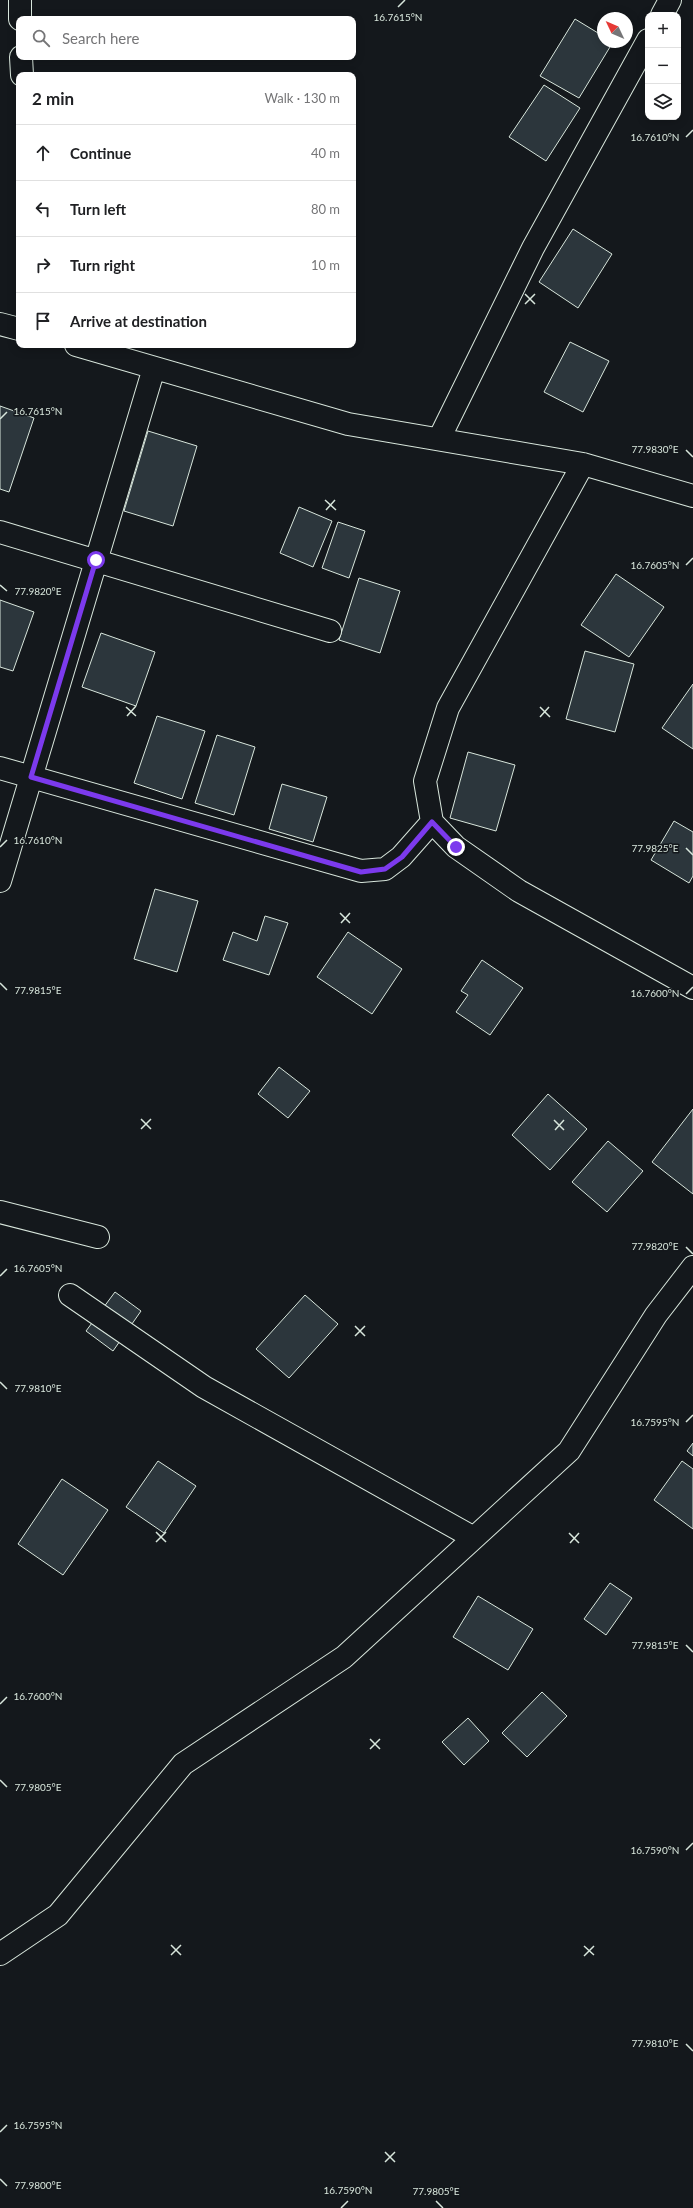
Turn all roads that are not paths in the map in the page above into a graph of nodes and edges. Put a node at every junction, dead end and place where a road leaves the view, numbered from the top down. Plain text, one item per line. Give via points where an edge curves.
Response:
1 (20, 0) edge
2 (670, 0) edge
3 (664, 12) edge
4 (20, 16) edge
5 (645, 45) edge
6 (21, 60) edge
7 (22, 72) edge
8 (0, 324) edge
9 (16, 328) edge
10 (86, 348) edge
11 (154, 368) junction
12 (439, 439) junction
13 (583, 464) junction
14 (693, 496) edge
15 (0, 532) edge
16 (96, 560) junction
17 (330, 631) dead end
18 (0, 768) edge
19 (31, 777) junction
20 (432, 822) junction
21 (0, 881) edge
22 (693, 988) edge
23 (0, 1212) edge
24 (98, 1237) dead end
25 (693, 1267) edge
26 (70, 1295) dead end
27 (474, 1538) junction
28 (0, 1954) edge

1 - 4 street
2 - 3 street
5 - 12 street via 533,248
6 - 7 street
8 - 9 street
10 - 11 street
11 - 12 street via 348,424
11 - 16 street
12 - 13 street
13 - 14 street
13 - 20 street via 448,708 425,781
15 - 16 street
16 - 17 street
16 - 19 street
18 - 19 street
19 - 20 street via 361,872 385,869 402,857
19 - 21 street
20 - 22 street via 456,847 519,892
23 - 24 street
25 - 27 street via 656,1315 569,1451
26 - 27 street via 204,1387
27 - 28 street via 344,1657 183,1764 58,1915

